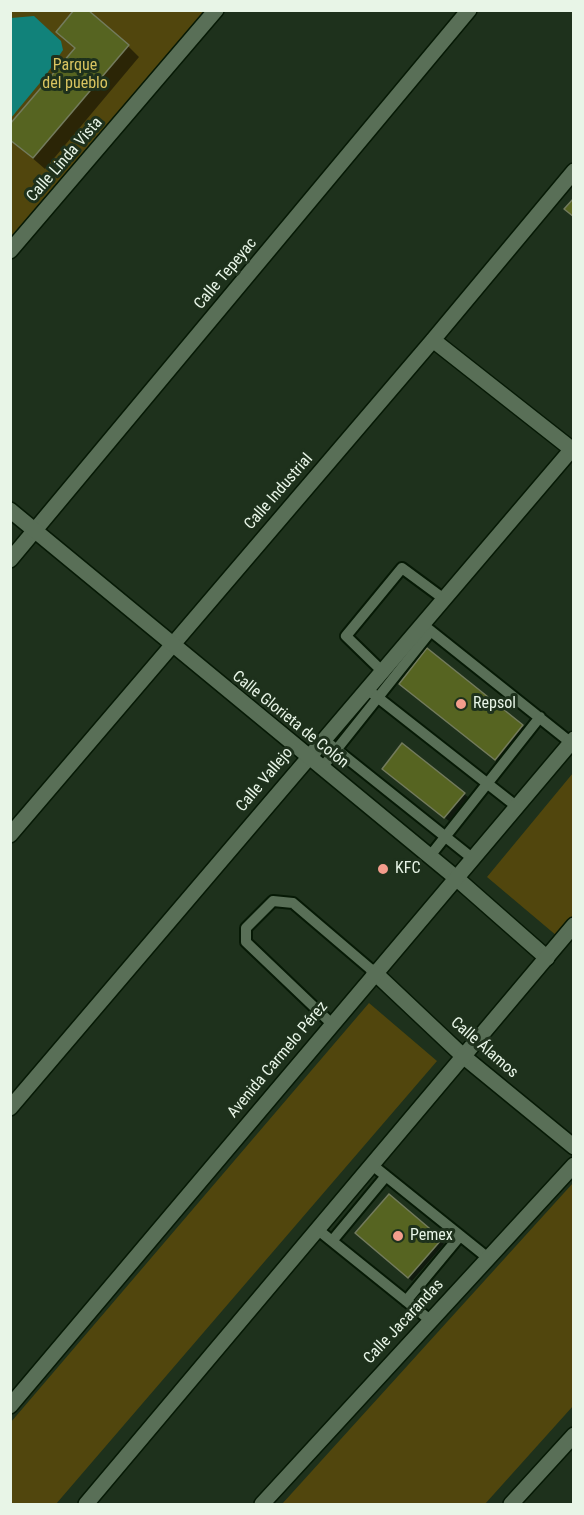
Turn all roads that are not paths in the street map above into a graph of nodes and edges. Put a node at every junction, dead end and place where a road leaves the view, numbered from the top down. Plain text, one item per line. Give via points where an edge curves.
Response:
1 (216, 10) edge
2 (469, 10) edge
3 (573, 171) edge
4 (10, 252) edge
5 (433, 340) junction
6 (573, 450) edge
7 (10, 510) edge
8 (35, 531) junction
9 (10, 560) edge
10 (444, 599) junction
11 (426, 628) junction
12 (171, 645) junction
13 (382, 671) junction
14 (373, 693) junction
15 (540, 717) junction
16 (323, 740) junction
17 (572, 740) edge
18 (336, 750) junction
19 (308, 758) junction
20 (321, 769) junction
21 (487, 784) junction
22 (516, 806) junction
23 (10, 835) edge
24 (445, 836) junction
25 (430, 856) junction
26 (472, 858) junction
27 (455, 877) junction
28 (573, 925) edge
29 (547, 957) junction
30 (374, 972) junction
31 (332, 1024) junction
32 (463, 1056) junction
33 (10, 1108) edge
34 (573, 1147) edge
35 (371, 1164) junction
36 (573, 1165) edge
37 (386, 1176) junction
38 (317, 1229) junction
39 (460, 1236) junction
40 (332, 1241) junction
41 (488, 1258) junction
42 (406, 1301) junction
43 (430, 1320) junction
44 (10, 1406) edge
45 (573, 1435) edge
46 (86, 1504) edge
47 (262, 1504) edge
48 (511, 1504) edge

1 - 4 street, Calle Linda Vista
2 - 8 street, Calle Tepeyac
3 - 5 street, Calle Industrial
5 - 6 street
5 - 12 street, Calle Industrial
6 - 10 street, Calle Vallejo
7 - 8 street, Calle Glorieta de Colón
8 - 9 street, Calle Tepeyac
8 - 12 street, Calle Glorieta de Colón
10 - 11 street, Calle Vallejo
10 - 13 lane via 402,568 346,636
11 - 13 street, Calle Vallejo
11 - 14 lane
11 - 15 lane
12 - 19 street, Calle Glorieta de Colón
12 - 23 street, Calle Industrial
13 - 14 street, Calle Vallejo
14 - 16 street, Calle Vallejo
14 - 18 lane
14 - 21 lane
15 - 17 lane
15 - 21 lane
16 - 18 lane
16 - 19 street, Calle Vallejo
17 - 22 street, Avenida Carmelo Pérez
18 - 20 lane
18 - 24 lane
19 - 20 street, Calle Glorieta de Colón
19 - 33 street, Calle Vallejo
20 - 25 street, Calle Glorieta de Colón
21 - 22 lane
21 - 24 lane
22 - 26 street, Avenida Carmelo Pérez
24 - 25 lane
24 - 26 lane
25 - 27 street, Calle Glorieta de Colón
26 - 27 street, Avenida Carmelo Pérez
27 - 29 street, Calle Glorieta de Colón
27 - 30 street, Avenida Carmelo Pérez
28 - 29 street
29 - 32 street
30 - 31 street, Avenida Carmelo Pérez
30 - 31 lane via 293,903 273,901 246,928 246,942
30 - 32 street, Calle Álamos
31 - 44 street, Avenida Carmelo Pérez
32 - 34 street, Calle Álamos
32 - 35 street
35 - 37 lane
35 - 38 street
36 - 41 street, Calle Jacarandas
37 - 39 lane
37 - 40 lane
38 - 40 lane
38 - 46 street
39 - 41 lane
39 - 42 lane
40 - 42 lane
41 - 43 street, Calle Jacarandas
42 - 43 lane
43 - 47 street, Calle Jacarandas
45 - 48 street

